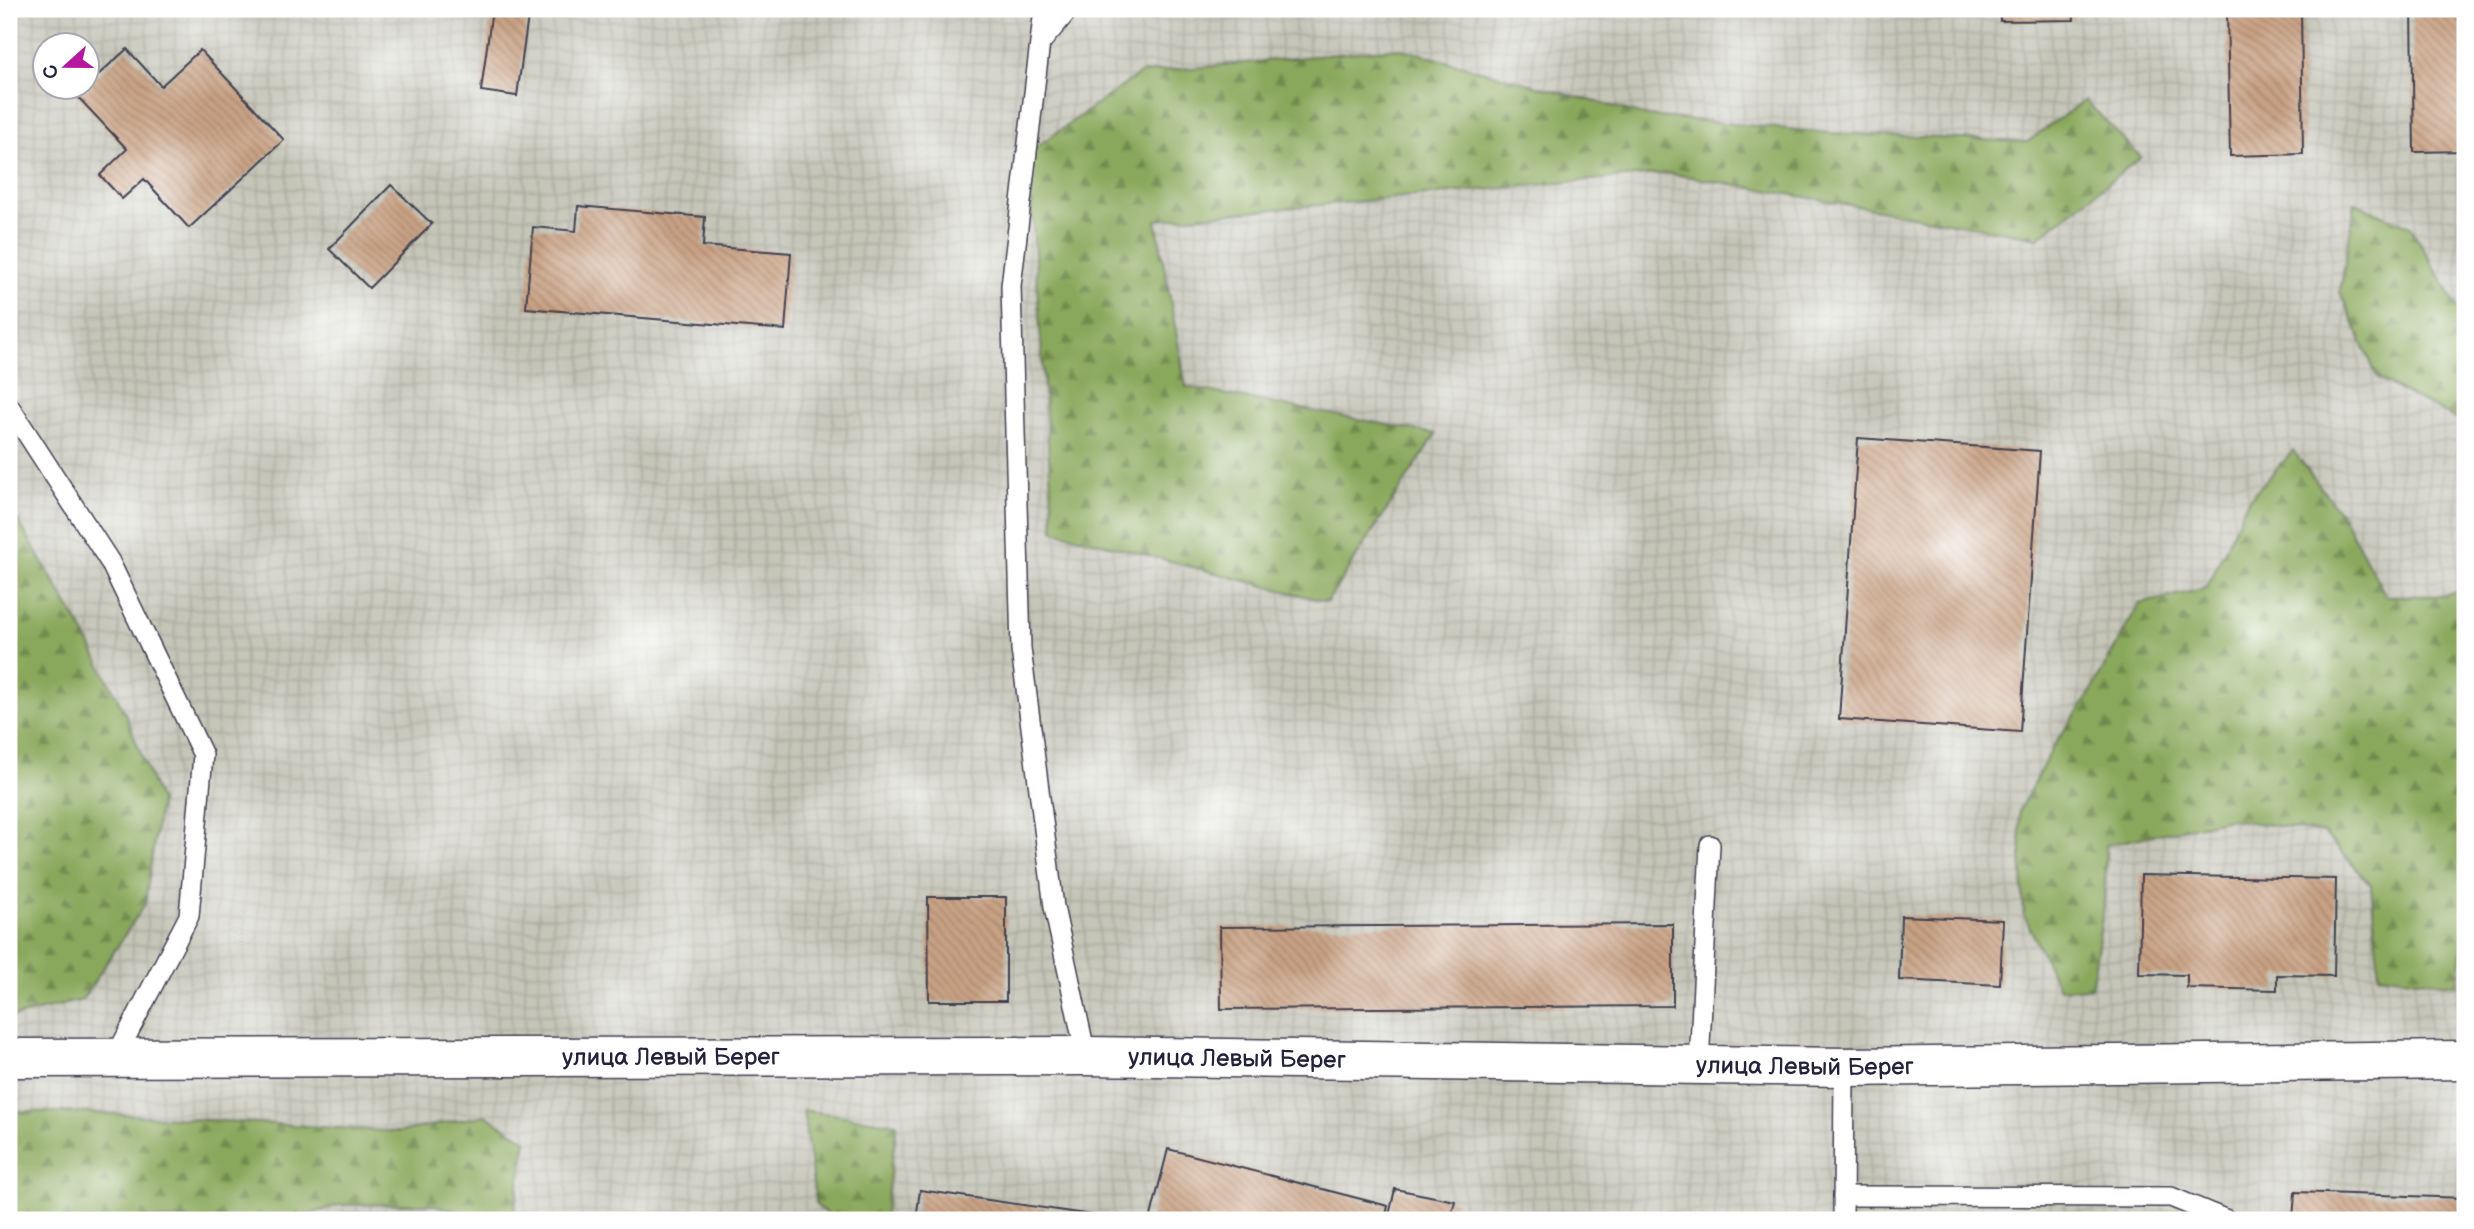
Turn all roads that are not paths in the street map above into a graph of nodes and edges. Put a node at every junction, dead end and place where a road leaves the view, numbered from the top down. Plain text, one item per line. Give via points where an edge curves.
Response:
1 (1044, 9) edge
2 (1069, 9) edge
3 (1042, 41) junction
4 (9, 406) edge
5 (1710, 845) dead end
6 (1086, 1056) junction
7 (9, 1058) edge
8 (115, 1058) junction
9 (2465, 1060) edge
10 (1699, 1065) junction
11 (1844, 1067) junction
12 (1843, 1196) junction
13 (1843, 1220) edge
14 (2227, 1220) edge

1 - 3 lane
2 - 3 lane
3 - 6 lane via 1011,286 1021,649 1054,907
4 - 8 lane via 110,562 203,755 189,916
5 - 10 lane
6 - 8 street, улица Левый Берег
6 - 10 street, улица Левый Берег
7 - 8 street, улица Левый Берег
9 - 11 street, улица Левый Берег
10 - 11 street, улица Левый Берег
11 - 12 lane
12 - 13 lane
12 - 14 lane via 2171,1196

